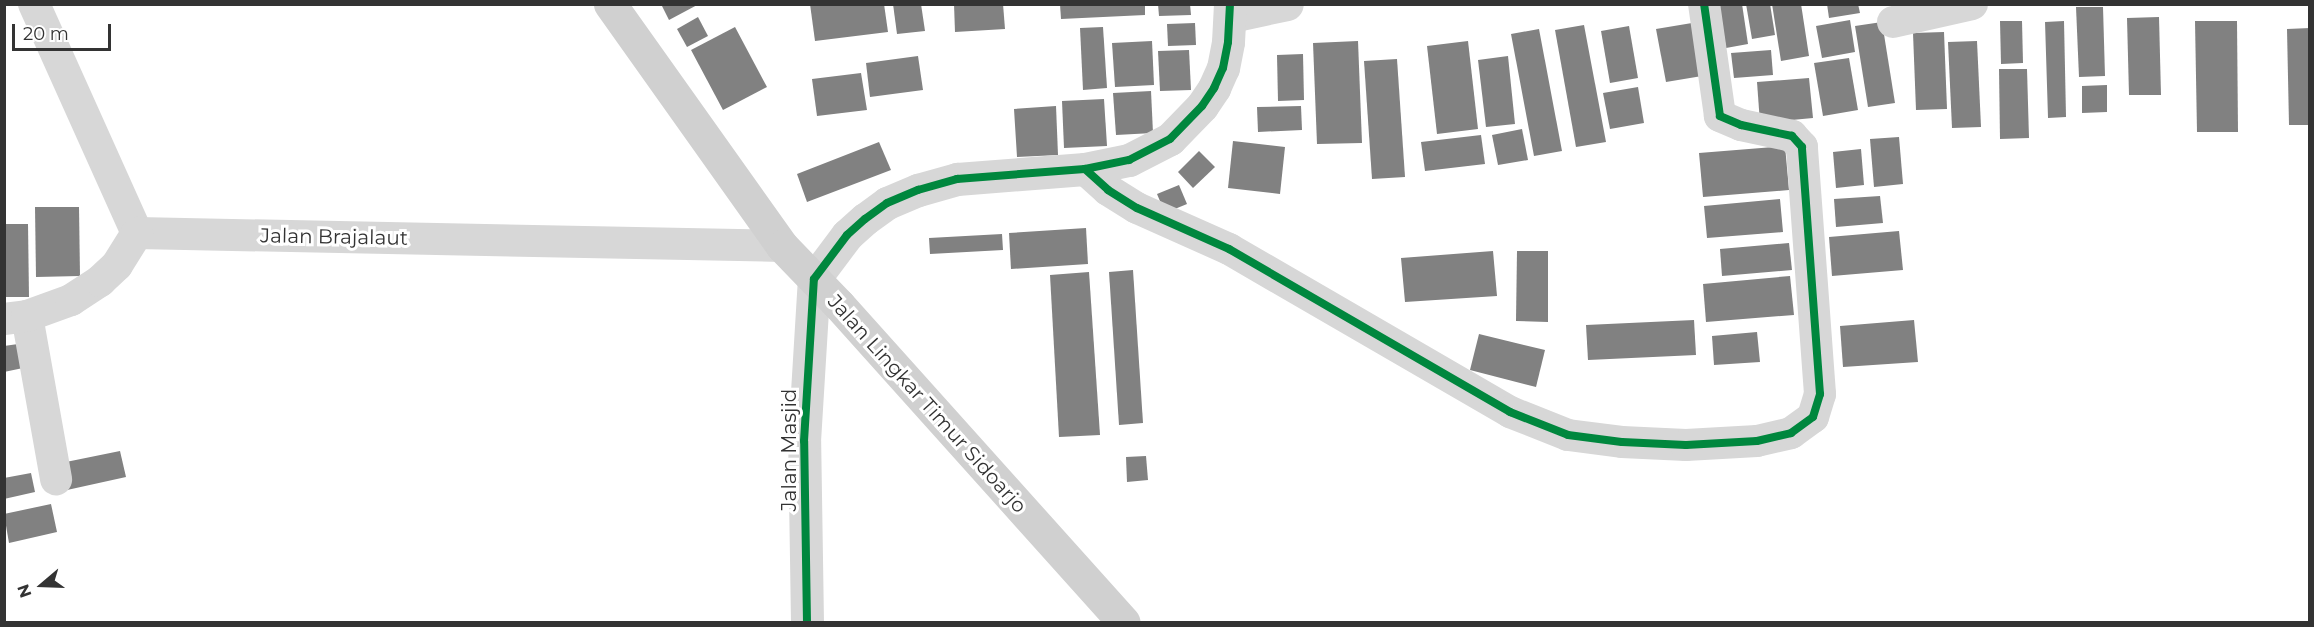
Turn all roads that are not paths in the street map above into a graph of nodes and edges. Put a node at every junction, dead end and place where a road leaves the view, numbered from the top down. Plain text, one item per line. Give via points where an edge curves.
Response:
1 (34, 4) edge
2 (610, 4) edge
3 (1287, 4) edge
4 (1704, 4) edge
5 (1972, 4) edge
6 (1230, 10) edge
7 (1893, 22) dead end
8 (1085, 169) junction
9 (137, 233) junction
10 (782, 246) junction
11 (814, 279) junction
12 (16, 317) edge
13 (56, 478) dead end
14 (807, 622) edge
15 (1124, 622) edge

1 - 9 street
2 - 10 main road, Jalan Lingkar Timur Sidoarjo
3 - 6 street
4 - 8 street via 1720,116 1741,125 1792,136 1802,147 1820,394 1813,417 1780,436 1758,441 1686,444 1568,435 1510,412 1229,249 1137,208
5 - 7 street
6 - 8 street via 1223,68 1208,97 1188,122 1153,149
8 - 11 street via 957,179 918,190 887,203 865,219 847,235
9 - 10 street, Jalan Brajalaut
9 - 12 street via 109,273 71,300
10 - 11 main road, Jalan Lingkar Timur Sidoarjo
11 - 14 street, Jalan Masjid via 804,441
11 - 15 main road, Jalan Lingkar Timur Sidoarjo
12 - 13 street

